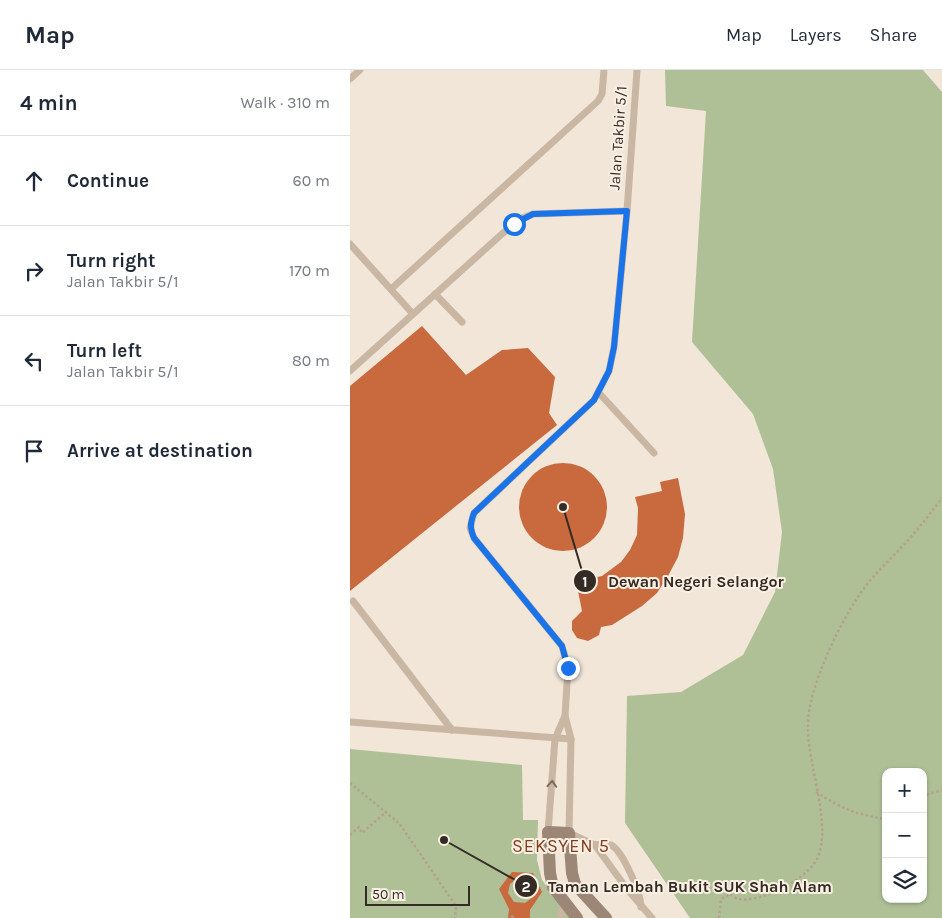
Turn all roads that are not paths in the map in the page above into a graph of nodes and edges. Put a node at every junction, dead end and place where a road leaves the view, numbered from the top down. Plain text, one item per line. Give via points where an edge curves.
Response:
1 (360, 70) edge
2 (604, 70) edge
3 (637, 70) edge
4 (350, 79) edge
5 (627, 211) junction
6 (350, 244) edge
7 (391, 289) junction
8 (435, 294) junction
9 (413, 314) junction
10 (462, 322) dead end
11 (350, 372) edge
12 (599, 392) junction
13 (654, 453) dead end
14 (353, 601) dead end
15 (565, 716) junction
16 (350, 722) edge
17 (452, 730) junction
18 (555, 739) junction
19 (571, 739) junction
20 (548, 832) junction
21 (569, 833) junction
22 (595, 845) junction
23 (562, 902) junction
24 (641, 907) junction
25 (561, 918) edge
26 (577, 918) edge
27 (606, 918) edge
28 (652, 918) edge

1 - 4 lane
2 - 7 lane via 602,94 598,101
3 - 5 lane, Jalan Takbir 5/1
5 - 8 lane via 533,214 522,218
5 - 12 lane, Jalan Takbir 5/1 via 614,347 609,371
6 - 7 lane
7 - 9 lane
8 - 9 lane
8 - 10 lane
9 - 11 lane
12 - 13 lane
12 - 15 lane, Jalan Takbir 5/1 via 474,513 470,528 474,538 562,646 568,668
14 - 17 lane
15 - 18 lane
15 - 19 lane
16 - 17 lane
17 - 18 lane
18 - 19 lane
20 -> 18 lane
19 - 21 lane
20 - 21 street
20 - 23 street via 550,873 553,887
21 - 22 lane
21 - 27 street via 576,884
22 - 24 lane
22 - 24 lane via 609,844 618,850 640,894
23 - 25 lane
23 - 26 street
24 - 28 lane

